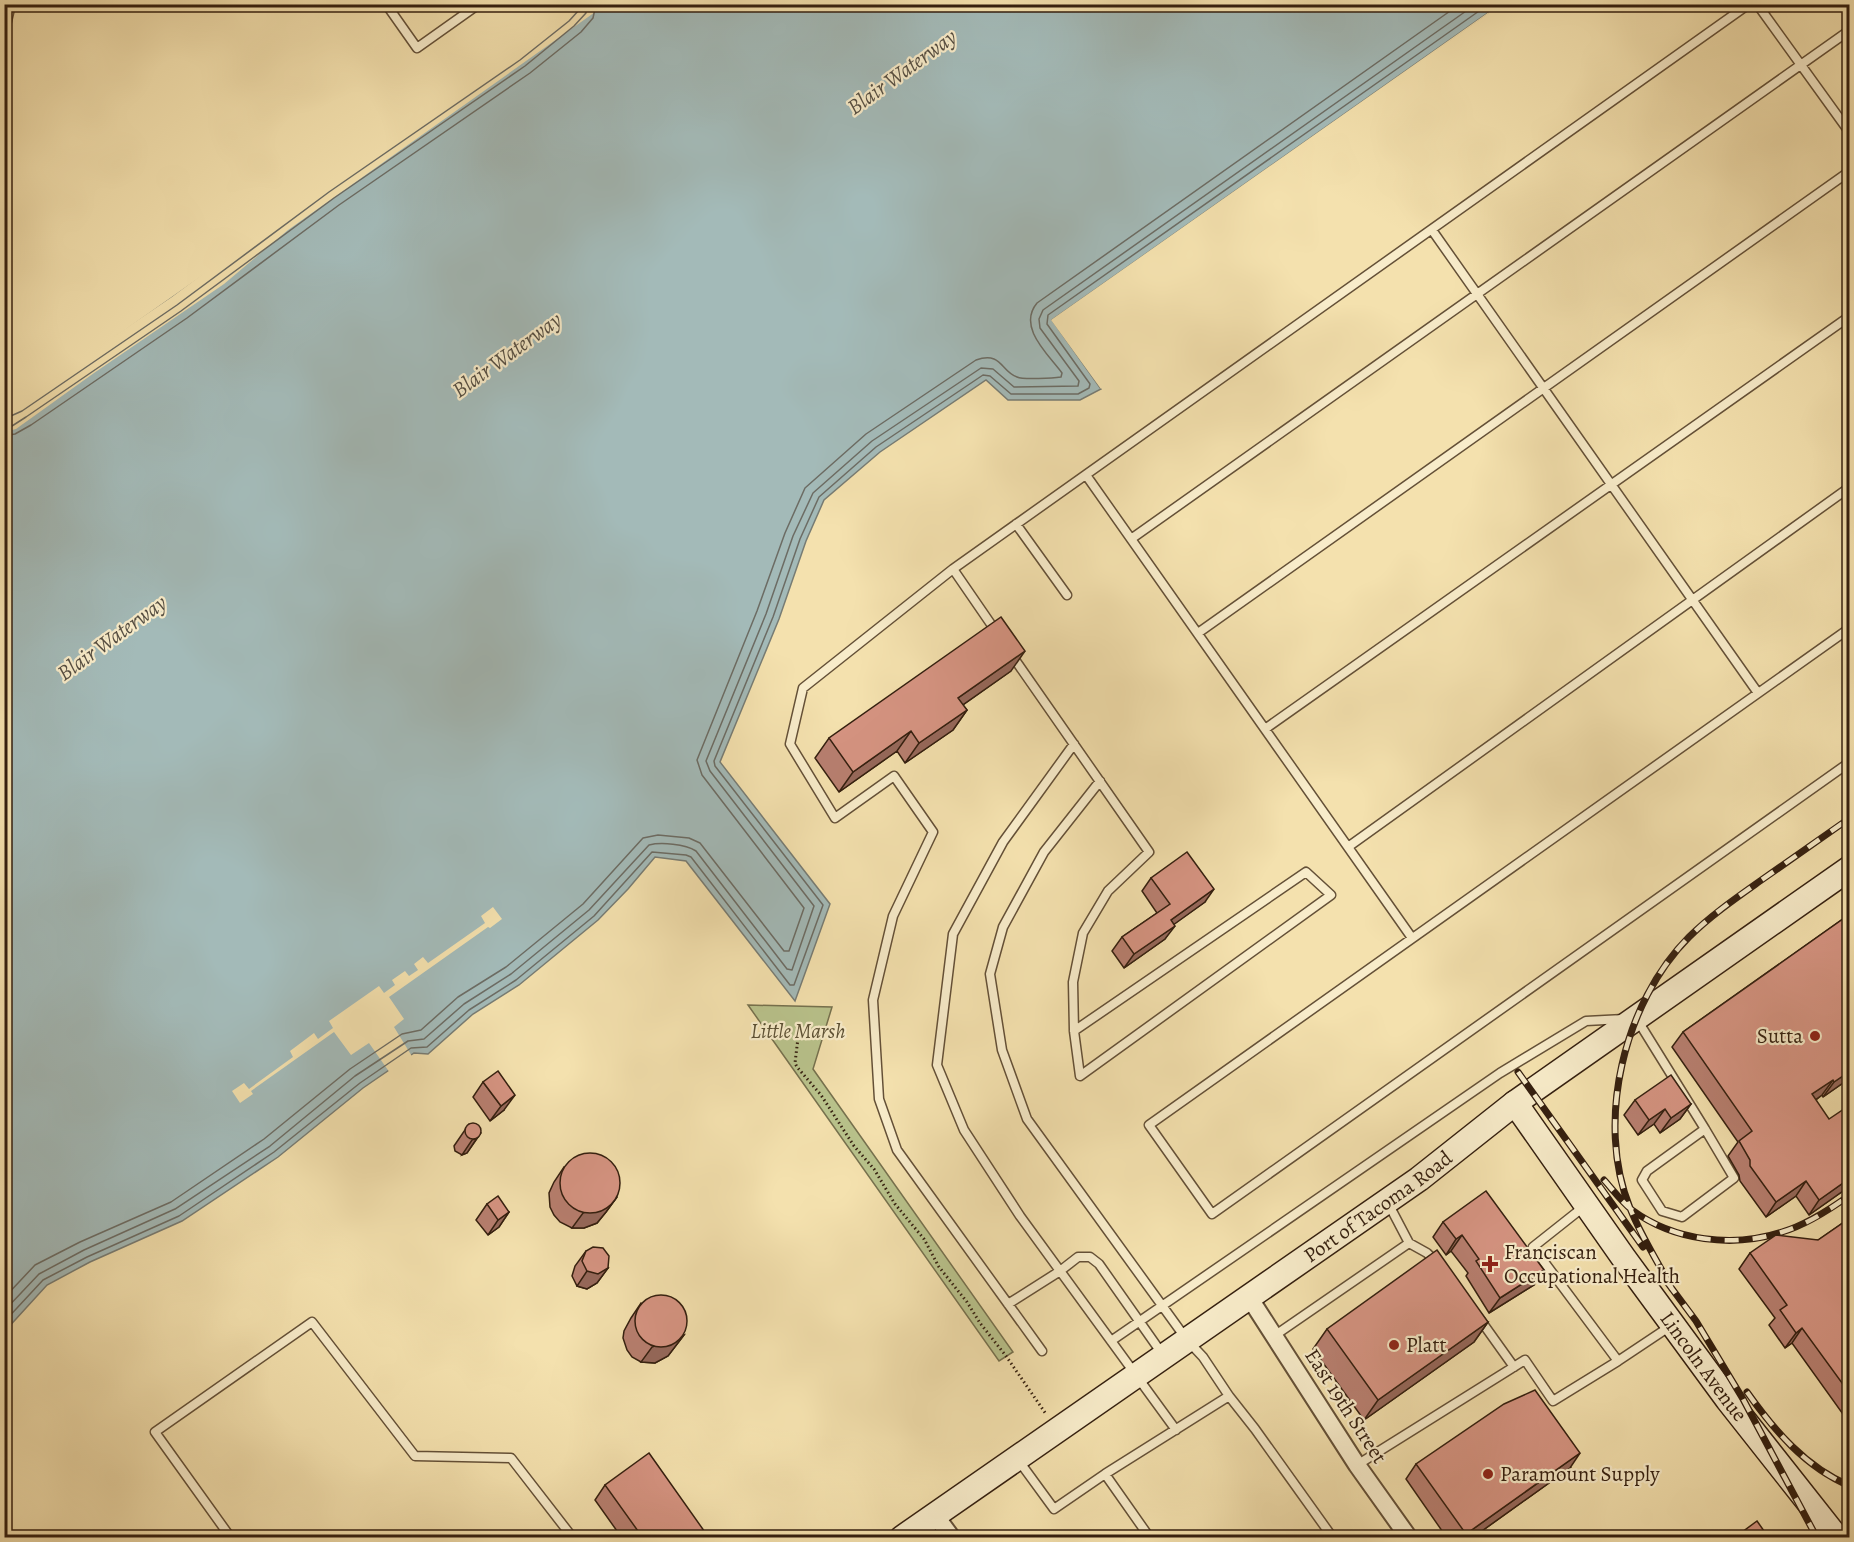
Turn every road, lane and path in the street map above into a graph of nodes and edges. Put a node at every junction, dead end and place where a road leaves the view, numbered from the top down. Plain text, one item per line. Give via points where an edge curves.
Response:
1 (11, 4) edge
2 (386, 4) edge
3 (479, 4) edge
4 (1749, 4) edge
5 (1757, 4) edge
6 (1850, 30) edge
7 (4, 34) edge
8 (1800, 65) junction
9 (1850, 133) edge
10 (1850, 171) edge
11 (1431, 230) junction
12 (1477, 294) junction
13 (1850, 316) edge
14 (1543, 388) junction
15 (1086, 475) junction
16 (1611, 485) junction
17 (1850, 487) edge
18 (1016, 524) junction
19 (1131, 539) junction
20 (953, 569) junction
21 (1067, 595) dead end
22 (1691, 599) junction
23 (1850, 628) edge
24 (1197, 633) junction
25 (1000, 637) edge
26 (1006, 647) edge
27 (1758, 693) junction
28 (1265, 729) junction
29 (1074, 744) junction
30 (1850, 762) edge
31 (1100, 781) junction
32 (1348, 847) junction
33 (1850, 868) edge
34 (1412, 938) junction
35 (1637, 1018) junction
36 (1074, 1031) junction
37 (798, 1038) dead end
38 (1515, 1103) junction
39 (1705, 1129) junction
40 (1387, 1201) junction
41 (1587, 1205) junction
42 (1409, 1243) junction
43 (1442, 1269) edge
44 (1060, 1271) junction
45 (1249, 1297) junction
46 (1008, 1304) junction
47 (1163, 1305) junction
48 (1475, 1313) edge
49 (1139, 1320) junction
50 (1673, 1325) junction
51 (1274, 1336) junction
52 (1187, 1340) junction
53 (1111, 1341) junction
54 (1042, 1351) dead end
55 (1163, 1355) junction
56 (1618, 1360) junction
57 (1514, 1367) junction
58 (1137, 1375) junction
59 (1229, 1396) junction
60 (1057, 1430) junction
61 (1176, 1430) junction
62 (1017, 1458) junction
63 (1357, 1465) junction
64 (1105, 1474) junction
65 (935, 1515) junction
66 (231, 1538) edge
67 (573, 1538) edge
68 (902, 1538) edge
69 (952, 1538) edge
70 (1150, 1538) edge
71 (1333, 1538) edge
72 (1409, 1538) edge
73 (1837, 1538) edge

1 - 7 lane
2 - 3 lane via 417,48
4 - 11 lane
5 - 8 lane
6 - 8 lane
8 - 9 lane
8 - 12 lane
10 - 14 lane
11 - 12 lane
11 - 15 lane
12 - 14 lane
12 - 19 lane
13 - 16 lane
14 - 16 lane
14 - 24 lane
15 - 18 lane
15 - 19 lane
16 - 22 lane
16 - 28 lane
17 - 22 lane
18 - 20 lane
18 - 21 lane
19 - 24 lane
20 - 25 lane
20 - 46 lane via 804,688 790,744 835,818 894,776 933,832 893,916 873,1000 879,1099 897,1150
22 - 27 lane
22 - 32 lane
23 - 27 lane
24 - 28 lane
26 - 29 lane
27 - 34 lane
28 - 32 lane
29 - 31 lane
29 - 44 lane via 1003,842 953,934 937,1065 964,1130
30 - 34 lane via 1212,1214 1149,1125
31 - 36 lane via 1149,852 1108,891 1083,933 1072,981
31 - 47 lane via 1044,852 1003,927 990,974 1002,1050 1027,1119
32 - 34 lane
33 - 35 main road, Port of Tacoma Road
35 - 38 main road, Port of Tacoma Road
35 - 39 lane
35 - 47 lane via 1586,1022 1500,1073
36 - 36 lane via 1080,1076 1331,895 1306,872
37 - 60 path via 797,1067 821,1095
38 - 40 main road, Port of Tacoma Road
38 - 41 main road, Lincoln Avenue
39 - 39 lane via 1647,1171 1642,1180 1662,1212 1682,1217 1734,1178
40 - 42 lane
40 - 45 main road, Port of Tacoma Road
41 - 50 main road, Lincoln Avenue
41 - 56 lane via 1533,1247
42 - 43 lane via 1427,1253
42 - 51 lane
44 - 46 lane
44 - 49 lane via 1078,1257 1090,1257
44 - 53 lane
45 - 51 street, East 19th Street
45 - 52 main road, Port of Tacoma Road
46 - 54 lane
47 - 49 lane
47 - 52 lane
48 - 57 lane
49 - 53 lane
49 - 55 lane
50 - 56 lane
50 - 73 main road, Lincoln Avenue
51 - 63 street, East 19th Street
52 - 55 main road, Port of Tacoma Road
52 - 59 lane via 1203,1356
53 - 58 lane
55 - 58 main road, Port of Tacoma Road
56 - 57 lane via 1553,1401 1525,1360
57 - 63 lane
58 - 60 main road, Port of Tacoma Road
58 - 61 lane
59 - 61 lane
59 - 71 lane
60 - 62 main road, Port of Tacoma Road
61 - 64 lane
62 - 64 lane via 1054,1509
62 - 65 main road, Port of Tacoma Road
63 - 72 street, East 19th Street
64 - 70 lane
65 - 68 main road, Port of Tacoma Road
65 - 69 street
66 - 67 lane via 155,1432 312,1322 415,1456 511,1458

